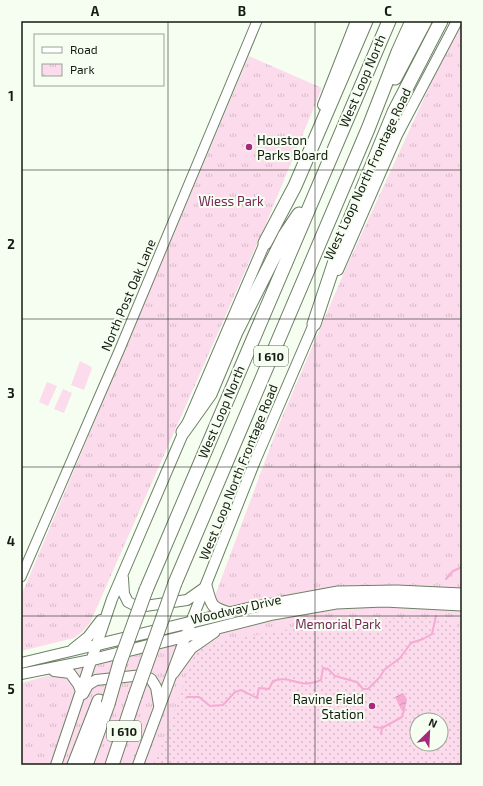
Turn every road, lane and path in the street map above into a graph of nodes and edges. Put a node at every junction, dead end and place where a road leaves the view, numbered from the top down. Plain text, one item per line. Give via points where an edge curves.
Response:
1 (257, 21) edge
2 (356, 21) edge
3 (366, 21) edge
4 (388, 21) edge
5 (412, 21) edge
6 (425, 21) edge
7 (441, 21) edge
8 (456, 22) edge
9 (368, 129) junction
10 (317, 186) junction
11 (265, 243) junction
12 (314, 324) junction
13 (183, 432) junction
14 (123, 572) junction
15 (21, 577) edge
16 (206, 586) junction
17 (462, 594) edge
18 (112, 599) junction
19 (462, 605) edge
20 (230, 613) junction
21 (191, 622) junction
22 (221, 628) junction
23 (187, 635) junction
24 (96, 645) junction
25 (70, 651) junction
26 (91, 660) junction
27 (21, 663) edge
28 (32, 672) junction
29 (173, 673) junction
30 (21, 674) edge
31 (81, 691) junction
32 (77, 702) junction
33 (104, 703) junction
34 (159, 705) junction
35 (56, 765) edge
36 (74, 765) edge
37 (86, 765) edge
38 (112, 765) edge
39 (138, 765) edge

1 - 15 street, North Post Oak Lane
2 - 11 main road
3 - 11 highway via 295,186
4 - 10 highway, West Loop North / I 610
5 - 9 highway, West Loop North / I 610
6 - 9 highway
7 - 12 highway via 391,119 345,231
8 - 12 main road, West Loop North Frontage Road via 397,136
9 - 38 highway, West Loop North / I 610, bridge via 175,583
10 - 13 highway via 285,235 236,332 210,394
10 - 33 highway, West Loop North / I 610, bridge via 146,590
11 - 13 main road
12 - 16 main road, West Loop North Frontage Road via 255,461
13 - 14 main road
14 - 16 main road via 124,594 128,602 138,607 187,600
14 - 18 main road
16 - 20 main road via 211,605
16 - 21 main road, West Loop North Frontage Road
17 - 20 main road, Woodway Drive via 358,591 312,596
18 - 24 main road
18 - 25 main road via 98,624 83,642
19 - 22 main road, Woodway Drive via 391,601 336,603 279,613
20 - 21 main road, Woodway Drive
21 - 23 main road, West Loop North Frontage Road
21 - 24 main road, Woodway Drive
22 - 23 main road, Woodway Drive
22 - 29 main road via 191,648
23 - 26 main road, Woodway Drive
23 - 29 main road, West Loop North Frontage Road
24 - 25 main road, Woodway Drive
24 - 26 main road
25 - 27 main road, Woodway Drive
26 - 28 main road, Woodway Drive
26 - 31 main road
28 - 30 main road, Woodway Drive
28 - 31 main road via 70,673
29 - 34 main road, West Loop North Frontage Road
31 - 32 main road
32 - 34 main road via 88,685 96,680 143,675 151,679 156,687
32 - 35 main road
33 - 36 highway
33 - 37 highway, I 610
34 - 39 main road, West Loop North Frontage Road

